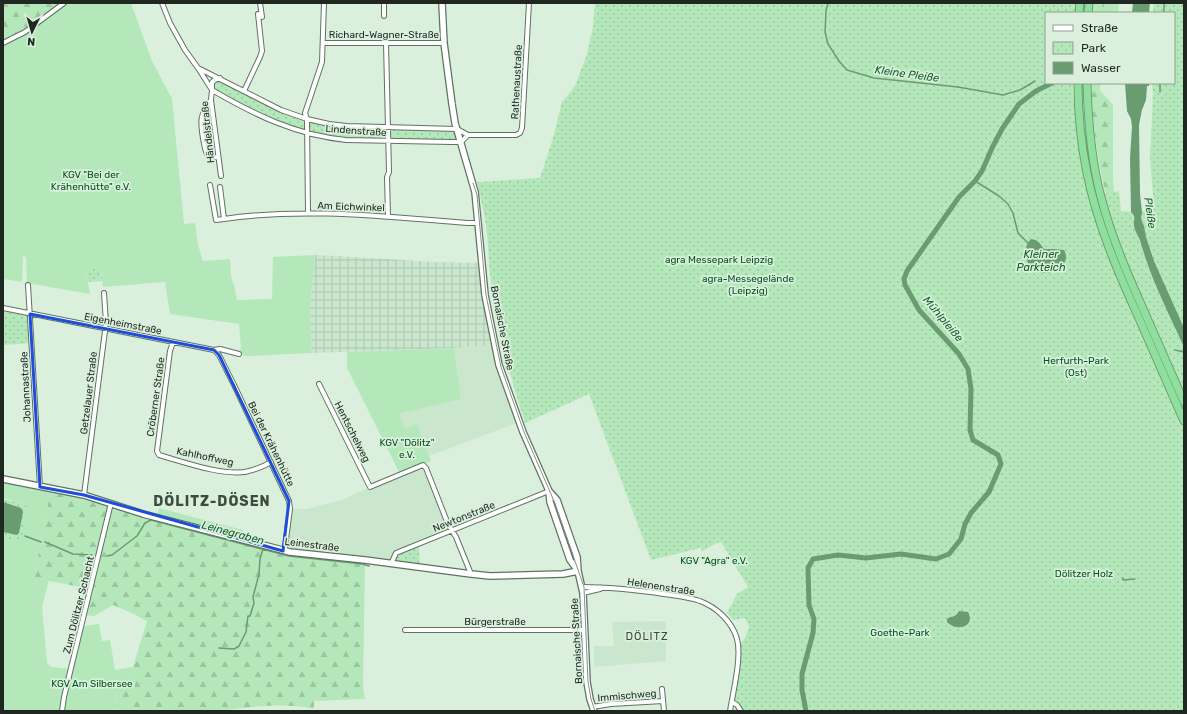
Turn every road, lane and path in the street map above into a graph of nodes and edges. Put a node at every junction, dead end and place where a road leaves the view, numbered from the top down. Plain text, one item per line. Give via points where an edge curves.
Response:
1 (64, 3) edge
2 (162, 3) edge
3 (260, 3) edge
4 (324, 3) edge
5 (384, 3) edge
6 (442, 3) edge
7 (529, 3) edge
8 (258, 14) dead end
9 (384, 16) dead end
10 (262, 17) dead end
11 (323, 42) junction
12 (3, 43) edge
13 (386, 43) junction
14 (444, 43) junction
15 (198, 68) junction
16 (220, 78) junction
17 (1078, 84) edge
18 (1087, 84) edge
19 (212, 90) junction
20 (244, 91) junction
21 (211, 100) junction
22 (307, 119) junction
23 (388, 128) junction
24 (457, 129) junction
25 (307, 134) junction
26 (468, 135) junction
27 (388, 141) junction
28 (461, 142) junction
29 (218, 157) junction
30 (221, 176) dead end
31 (210, 185) dead end
32 (220, 187) dead end
33 (1097, 196) junction
34 (308, 213) junction
35 (388, 216) junction
36 (224, 219) junction
37 (478, 223) junction
38 (28, 285) dead end
39 (104, 293) dead end
40 (3, 308) edge
41 (30, 314) junction
42 (106, 328) junction
43 (173, 342) junction
44 (214, 350) junction
45 (239, 354) dead end
46 (319, 384) dead end
47 (1184, 402) edge
48 (1184, 421) edge
49 (159, 455) joint
50 (271, 462) junction
51 (3, 479) edge
52 (40, 487) junction
53 (549, 491) junction
54 (84, 495) junction
55 (112, 503) junction
56 (452, 530) junction
57 (283, 551) junction
58 (391, 564) junction
59 (578, 571) junction
60 (471, 574) junction
61 (583, 590) junction
62 (405, 630) dead end
63 (585, 630) junction
64 (662, 689) dead end
65 (663, 701) junction
66 (732, 702) junction
67 (593, 709) edge
68 (62, 711) edge
69 (664, 711) edge
70 (730, 711) edge
71 (741, 711) edge

1 - 12 street via 25,32
2 - 15 street, Händelstraße via 170,23
3 - 10 street
4 - 11 street
5 - 9 street
6 - 14 main road, Bornaische Straße
7 - 26 street, Rathenaustraße via 522,130 516,135
8 - 20 street via 262,51
11 - 13 street, Richard-Wagner-Straße
11 - 22 street via 322,62 305,113
13 - 14 street, Richard-Wagner-Straße
13 - 23 street
14 - 24 main road, Bornaische Straße
15 - 16 street, Lindenstraße
15 - 19 street, Händelstraße
16 - 19 street via 212,82
16 - 20 street, Lindenstraße
17 - 33 highway via 1083,149
18 - 33 highway
19 - 21 street, Händelstraße
19 - 25 street, Lindenstraße via 282,126
20 - 22 street, Lindenstraße via 281,110
21 - 29 street, Händelstraße
21 - 29 street via 201,119 206,153 214,158
22 - 23 street, Lindenstraße via 347,126
22 - 25 street
23 - 24 street, Lindenstraße
23 - 27 street
24 - 26 street, Rathenaustraße
24 - 28 main road, Bornaische Straße
25 - 27 street, Lindenstraße via 346,140
25 - 34 street
26 - 28 street
27 - 28 street, Lindenstraße
27 - 35 street
28 - 37 main road, Bornaische Straße via 473,183
29 - 30 street, Händelstraße
31 - 36 street via 216,220
32 - 36 street
33 - 47 highway via 1120,256
33 - 48 highway via 1102,226 1113,259
34 - 35 street, Am Eichwinkel
34 - 36 street, Am Eichwinkel
35 - 37 street, Am Eichwinkel
37 - 53 main road, Bornaische Straße via 485,295 500,370
38 - 41 street, Johannastraße
39 - 42 street, Getzelauer Straße
40 - 41 street, Eigenheimstraße
41 - 42 street, Eigenheimstraße
41 - 52 street, Johannastraße
42 - 43 street, Eigenheimstraße
42 - 54 street, Getzelauer Straße
43 - 44 street, Eigenheimstraße
43 - 49 street, Cröberner Straße via 159,429
44 - 45 street, Eigenheimstraße
44 - 50 street, Bei der Krähenhütte via 219,355
46 - 56 street, Hentschelweg via 370,487 424,465
49 - 50 street, Kahlhoffweg via 228,472 254,470
50 - 57 street, Bei der Krähenhütte via 290,501
51 - 52 main road, Leinestraße
52 - 54 main road, Leinestraße
53 - 56 street, Newtonstraße
53 - 59 main road, Bornaische Straße via 557,500 577,557
54 - 55 main road, Leinestraße
55 - 57 main road, Leinestraße via 142,514
55 - 68 street, Zum Dölitzer Schacht
56 - 58 street, Newtonstraße via 396,553
56 - 60 street
57 - 58 main road, Leinestraße
58 - 60 main road, Leinestraße
59 - 60 main road, Leinestraße via 563,574
59 - 61 main road, Bornaische Straße
61 - 63 main road, Bornaische Straße
61 - 66 street, Helenenstraße via 604,587 645,591 701,601 718,611 730,623 737,638 738,662
62 - 63 street, Bürgerstraße
63 - 67 main road, Bornaische Straße via 587,682
64 - 65 street, Immischweg
65 - 67 street, Immischweg via 611,704
65 - 69 street, Immischweg
66 - 70 street
66 - 71 street

